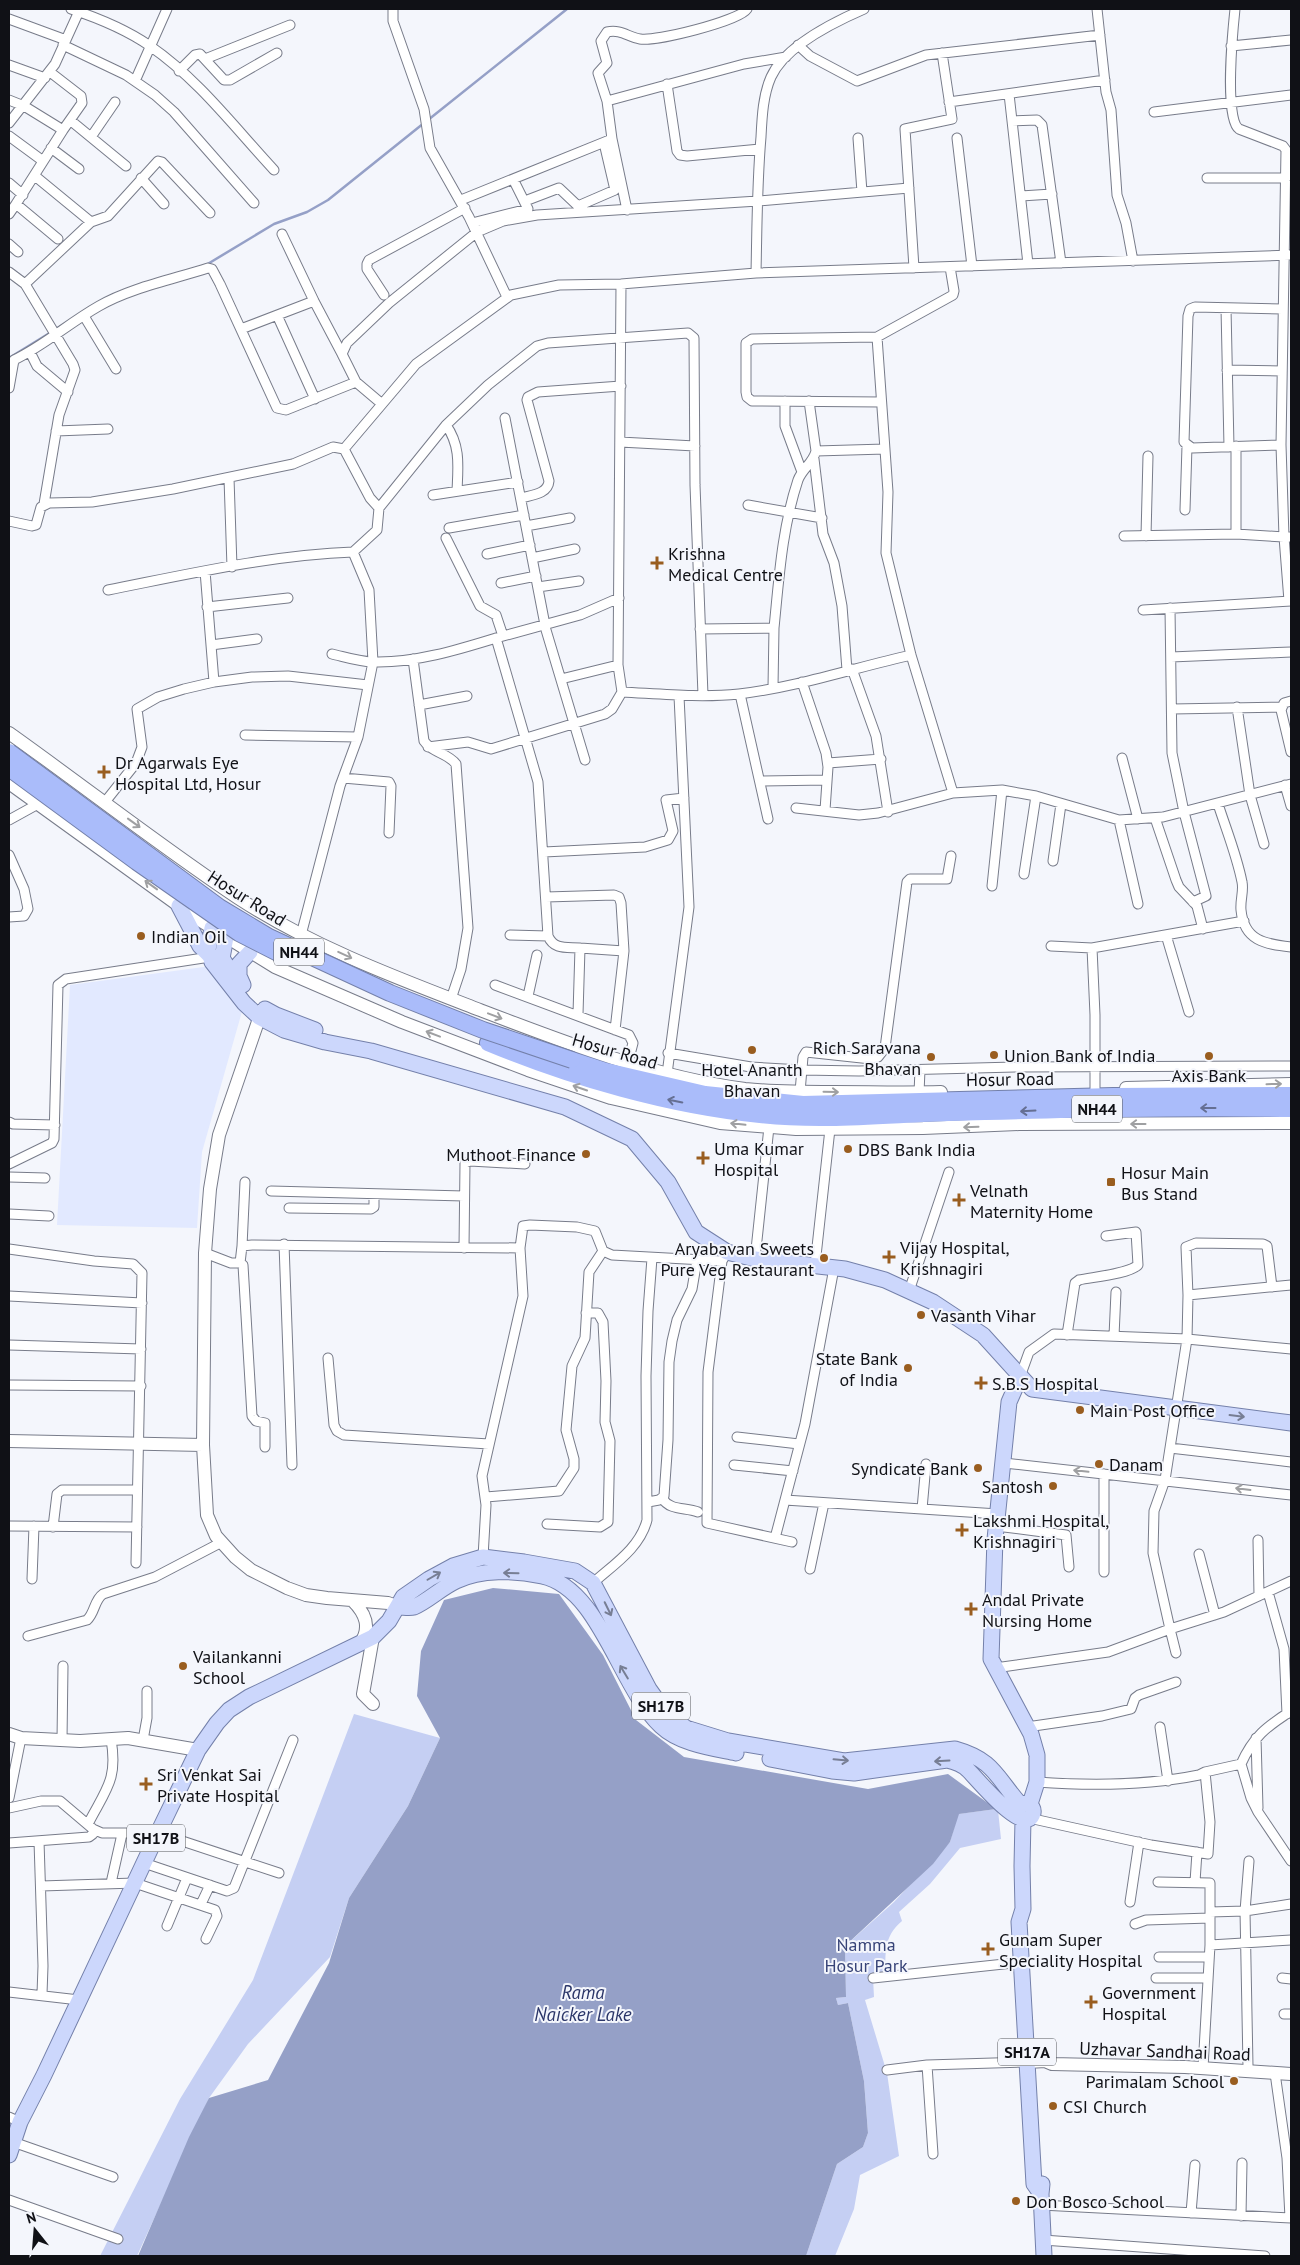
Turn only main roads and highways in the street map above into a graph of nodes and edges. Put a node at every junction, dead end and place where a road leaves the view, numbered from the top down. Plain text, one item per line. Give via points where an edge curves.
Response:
1 (9, 752) edge
2 (9, 768) edge
3 (179, 906) road end
4 (212, 928) road end
5 (226, 937) road end
6 (250, 952) road end
7 (209, 956) junction
8 (245, 991) junction
9 (261, 1012) junction
10 (1291, 1095) edge
11 (903, 1108) junction
12 (1291, 1108) edge
13 (1020, 1377) junction
14 (1291, 1423) edge
15 (399, 1607) junction
16 (1020, 1809) junction
17 (1023, 1910) junction
18 (1037, 2061) junction
19 (14, 2119) edge
20 (11, 2149) edge
21 (1044, 2256) edge

1 - 11 highway, Hosur Road / NH44, bridge via 219,907 269,937 398,996 483,1030 572,1060 591,1058 606,1071 720,1097
11 -> 2 highway, Hosur Road / NH44, bridge via 797,1117 760,1115 700,1106 512,1058 488,1043 309,968 238,933
3 - 7 main road via 200,946
4 - 7 main road
5 - 8 main road via 222,958
6 - 8 main road via 238,970
7 - 9 main road via 244,1003
8 - 9 main road
9 - 13 main road via 284,1030 371,1051 565,1107 632,1139 668,1182 696,1232 724,1257 834,1268 885,1280 933,1302 983,1335
10 - 11 highway, Hosur Road / NH44
12 -> 11 highway, Hosur Road / NH44
13 -> 14 main road via 1032,1388
13 - 16 main road, SH17A via 1009,1402 997,1520 991,1659 1027,1727 1037,1756 1037,1782
16 -> 15 main road, SH17B via 982,1784 959,1762 947,1760 854,1773 832,1772 683,1740 662,1727 636,1693 581,1599 569,1588 543,1576 489,1572 468,1576 413,1607
15 -> 16 main road, SH17B via 404,1597 429,1579 453,1566 483,1557 574,1571 593,1583 649,1689 666,1713 686,1728 728,1741 844,1761 955,1748 980,1758 997,1772
15 - 19 main road, SH17B via 367,1641 249,1697 229,1710 217,1723 198,1750 79,2000
16 - 17 main road, SH17A
17 - 18 main road, SH17A via 1029,1920
17 - 18 main road, SH17A via 1019,1922 1022,1962
18 - 21 main road, SH17A via 1034,2184 1041,2200
19 - 20 main road, SH17B

